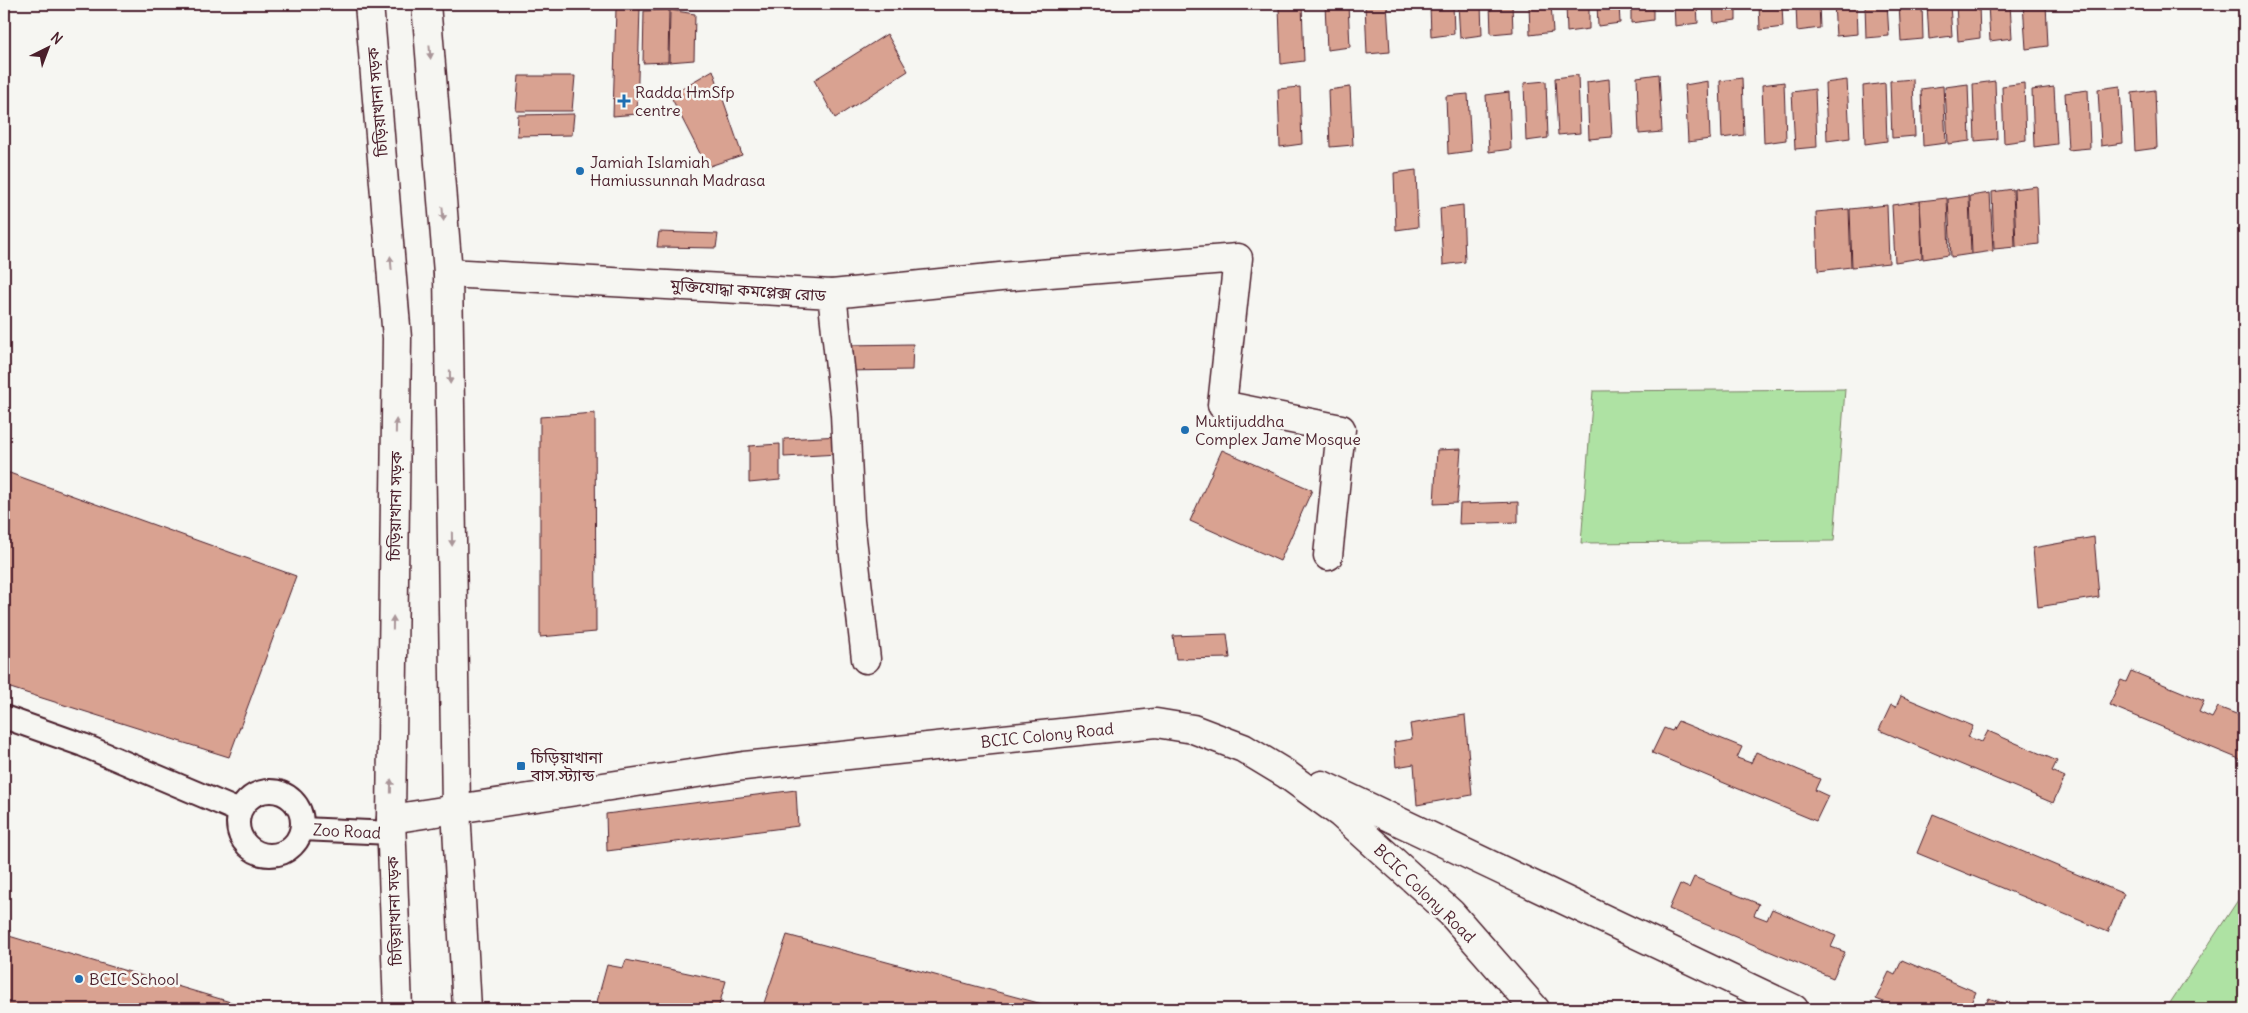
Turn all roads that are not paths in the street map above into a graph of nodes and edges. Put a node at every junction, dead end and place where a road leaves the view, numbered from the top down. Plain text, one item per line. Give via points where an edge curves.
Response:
1 (369, 4) edge
2 (426, 4) edge
3 (448, 273) junction
4 (832, 294) junction
5 (1328, 556) dead end
6 (866, 659) dead end
7 (4, 717) edge
8 (1243, 748) junction
9 (456, 809) junction
10 (239, 811) junction
11 (391, 826) junction
12 (302, 829) junction
13 (398, 1009) edge
14 (468, 1009) edge
15 (1535, 1009) edge
16 (1794, 1009) edge

11 -> 1 street, চিড়িয়াখানা সড়ক via 397,338
2 -> 3 street
3 - 4 street, মুক্তিযোদ্ধা কমপ্লেক্স রোড
3 -> 9 street
4 - 5 street via 1238,258 1222,405 1341,429
4 - 6 street, মুক্তিযোদ্ধা কমপ্লেক্স রোড via 845,414 850,521
7 - 10 lane
8 - 9 street, BCIC Colony Road via 1193,729 1156,723 744,766
8 - 15 street, BCIC Colony Road via 1341,814 1394,861 1451,913
8 - 16 street
9 - 11 street, BCIC Colony Road
9 - 14 street
10 - 12 lane via 254,795 274,791 293,800 299,808
10 - 12 lane via 237,822 244,843 263,855 283,853 299,838
11 - 12 lane, Zoo Road
11 - 13 street, চিড়িয়াখানা সড়ক

